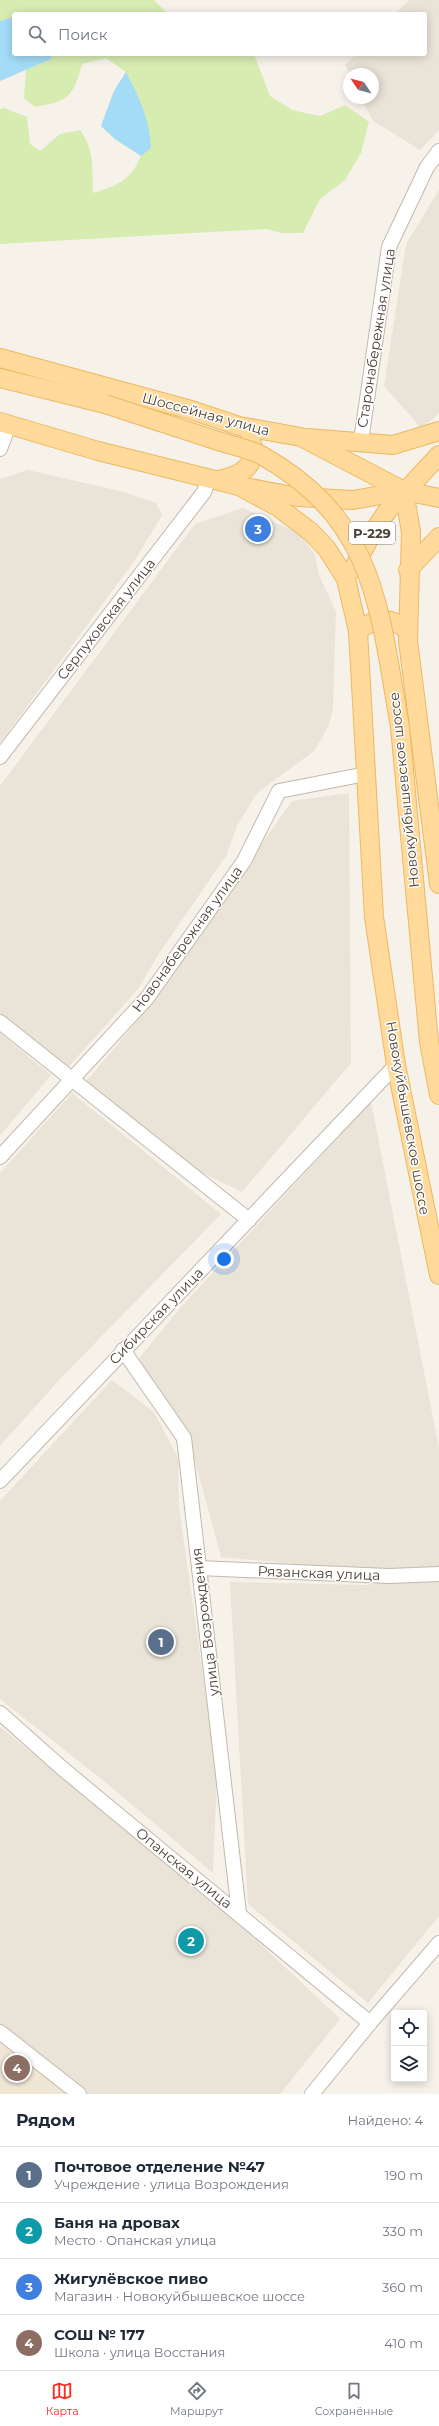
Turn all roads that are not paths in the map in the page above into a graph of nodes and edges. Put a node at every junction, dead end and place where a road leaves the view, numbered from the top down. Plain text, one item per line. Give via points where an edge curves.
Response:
1 (439, 151) edge
2 (0, 358) edge
3 (0, 378) edge
4 (5, 423) edge
5 (239, 426) junction
6 (439, 431) edge
7 (301, 437) junction
8 (361, 441) junction
9 (0, 449) edge
10 (439, 455) edge
11 (212, 479) junction
12 (239, 486) junction
13 (404, 491) junction
14 (439, 498) edge
15 (439, 537) edge
16 (408, 570) junction
17 (346, 579) junction
18 (358, 630) junction
19 (408, 631) junction
20 (0, 757) edge
21 (366, 774) junction
22 (439, 884) edge
23 (0, 1022) edge
24 (396, 1065) junction
25 (72, 1081) junction
26 (439, 1095) edge
27 (0, 1157) edge
28 (249, 1220) junction
29 (439, 1275) edge
30 (123, 1350) junction
31 (0, 1481) edge
32 (199, 1568) junction
33 (439, 1574) edge
34 (0, 1713) edge
35 (239, 1913) junction
36 (439, 1943) edge
37 (370, 2022) junction
38 (0, 2032) edge
39 (79, 2094) edge
40 (312, 2094) edge

1 - 8 street, Старонабережная улица via 427,167 389,247
2 - 5 main road, Шоссейная улица via 191,410
3 - 26 main road, Новокуйбышевское шоссе, bridge via 105,404 260,454 308,487 340,522 362,558 378,604 400,728 429,1042
4 - 9 street
4 - 11 main road via 98,451
5 - 7 main road, Шоссейная улица
5 - 11 main road via 251,438 253,454 246,469 235,477
6 - 8 main road via 393,445
7 - 8 main road
7 - 13 main road, Шоссейная улица
10 - 13 main road
11 - 12 main road
11 - 20 street, Серпуховская улица
12 - 13 main road via 298,497 353,500
12 - 17 main road, Новокуйбышевское шоссе via 278,507 311,532 327,550
13 - 14 main road
13 - 16 main road, Новокуйбышевское шоссе / Р-229 via 411,532
13 - 17 main road, Р-229 via 372,532 356,566
15 - 16 main road
16 - 19 main road, Новокуйбышевское шоссе / Р-229
17 - 18 main road, Новокуйбышевское шоссе
18 - 19 main road via 378,619 398,623
18 - 21 main road, Новокуйбышевское шоссе
19 - 22 main road, Новокуйбышевское шоссе / Р-229
21 - 24 main road, Новокуйбышевское шоссе via 374,918
21 - 25 street, Новонабережная улица via 279,791 240,868 147,998
23 - 25 street
24 - 28 street, Сибирская улица
24 - 29 main road, Новокуйбышевское шоссе
25 - 27 street, Новонабережная улица
25 - 28 street
28 - 30 street, Сибирская улица
30 - 31 street, Сибирская улица
30 - 32 street, улица Возрождения via 184,1438
32 - 33 street, Рязанская улица via 390,1576
32 - 35 street, улица Возрождения
34 - 35 street, Опанская улица via 63,1769
35 - 37 street, Опанская улица
36 - 37 street
37 - 40 street
38 - 39 street

